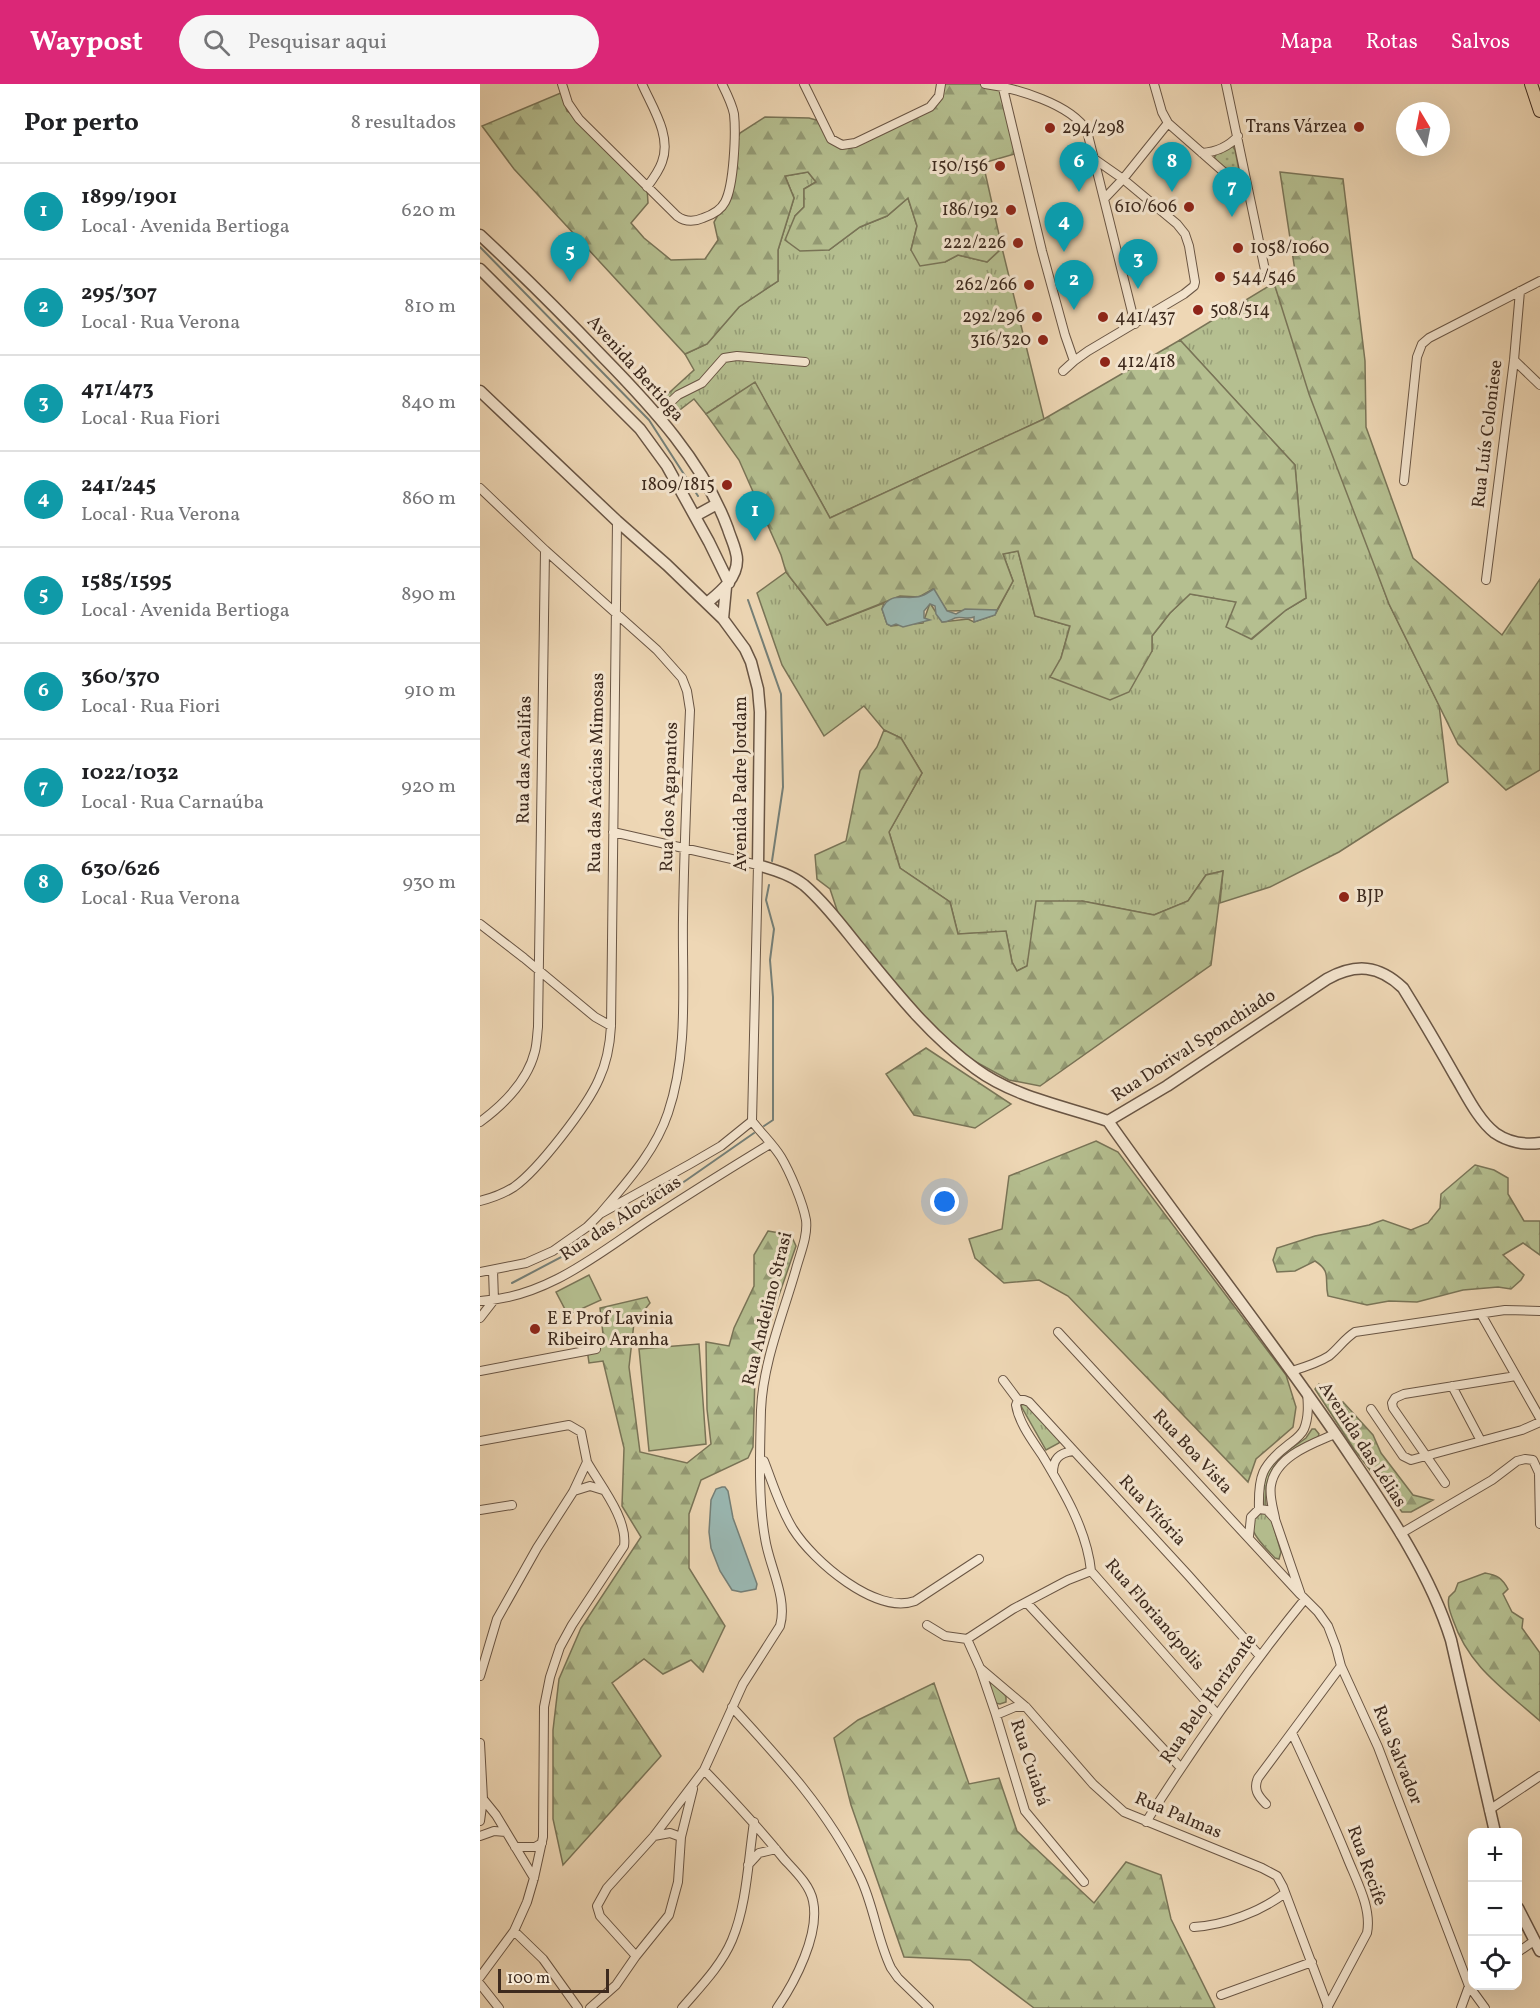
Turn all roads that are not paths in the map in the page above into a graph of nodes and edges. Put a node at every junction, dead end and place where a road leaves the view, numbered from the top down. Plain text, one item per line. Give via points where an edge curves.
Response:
1 (562, 84) edge
2 (642, 84) edge
3 (722, 84) edge
4 (804, 84) edge
5 (941, 84) edge
6 (985, 84) edge
7 (1154, 84) edge
8 (1226, 84) edge
9 (1531, 84) edge
10 (1002, 85) edge
11 (1540, 111) edge
12 (1168, 123) junction
13 (1238, 136) junction
14 (1202, 153) junction
15 (1094, 158) junction
16 (1123, 179) junction
17 (1247, 185) junction
18 (647, 187) junction
19 (1104, 199) junction
20 (480, 235) edge
21 (480, 269) edge
22 (1265, 270) dead end
23 (1540, 280) edge
24 (1520, 291) junction
25 (1136, 324) junction
26 (1514, 360) junction
27 (1074, 361) junction
28 (805, 362) dead end
29 (1063, 371) dead end
30 (1540, 385) edge
31 (480, 391) edge
32 (657, 415) junction
33 (1404, 481) dead end
34 (480, 488) edge
35 (717, 504) junction
36 (695, 516) junction
37 (617, 520) junction
38 (545, 550) junction
39 (1486, 580) dead end
40 (727, 585) junction
41 (707, 603) junction
42 (615, 612) junction
43 (723, 620) junction
44 (613, 832) junction
45 (684, 849) junction
46 (758, 865) junction
47 (480, 924) edge
48 (538, 970) junction
49 (611, 1026) junction
50 (752, 1121) junction
51 (1108, 1121) junction
52 (480, 1122) edge
53 (1540, 1143) edge
54 (770, 1144) junction
55 (627, 1182) junction
56 (638, 1193) junction
57 (480, 1201) edge
58 (600, 1214) junction
59 (493, 1270) junction
60 (480, 1272) edge
61 (480, 1300) edge
62 (494, 1300) junction
63 (1540, 1311) edge
64 (1481, 1314) junction
65 (480, 1318) edge
66 (1058, 1332) dead end
67 (596, 1349) dead end
68 (480, 1371) edge
69 (1292, 1371) junction
70 (1516, 1376) junction
71 (1003, 1380) dead end
72 (1452, 1386) junction
73 (1307, 1391) junction
74 (1017, 1401) junction
75 (1371, 1409) dead end
76 (1540, 1420) edge
77 (1335, 1434) junction
78 (480, 1441) edge
79 (1481, 1441) junction
80 (1073, 1451) junction
81 (762, 1455) junction
82 (1426, 1456) junction
83 (587, 1462) junction
84 (1053, 1473) junction
85 (1445, 1483) dead end
86 (603, 1490) junction
87 (573, 1492) junction
88 (512, 1505) dead end
89 (1259, 1509) junction
90 (480, 1510) edge
91 (1275, 1519) junction
92 (1540, 1524) edge
93 (1400, 1534) junction
94 (1248, 1536) junction
95 (980, 1558) dead end
96 (1288, 1558) junction
97 (1274, 1567) junction
98 (1091, 1571) junction
99 (1303, 1597) junction
100 (1026, 1604) junction
101 (927, 1625) dead end
102 (967, 1639) junction
103 (1259, 1655) junction
104 (482, 1658) edge
105 (1341, 1666) junction
106 (980, 1668) junction
107 (480, 1676) edge
108 (732, 1707) junction
109 (1026, 1707) junction
110 (1217, 1714) junction
111 (996, 1715) junction
112 (1292, 1733) junction
113 (480, 1743) edge
114 (1181, 1768) junction
115 (704, 1770) junction
116 (1540, 1776) edge
117 (693, 1786) junction
118 (483, 1799) junction
119 (1266, 1804) dead end
120 (1489, 1810) junction
121 (480, 1821) edge
122 (754, 1822) junction
123 (1146, 1822) junction
124 (1494, 1828) edge
125 (506, 1832) junction
126 (480, 1836) edge
127 (654, 1836) junction
128 (681, 1837) junction
129 (542, 1843) junction
130 (515, 1847) junction
131 (776, 1849) junction
132 (748, 1865) junction
133 (534, 1878) junction
134 (1084, 1882) dead end
135 (1285, 1893) junction
136 (1522, 1916) edge
137 (1194, 1927) dead end
138 (514, 1931) junction
139 (1537, 1946) edge
140 (1522, 1951) edge
141 (636, 1956) junction
142 (1312, 1962) junction
143 (480, 1977) edge
144 (1468, 1977) edge
145 (480, 1984) edge
146 (1469, 1990) edge
147 (1474, 1990) edge
148 (1221, 1995) dead end
149 (925, 2006) edge
150 (1328, 2007) edge
151 (499, 2008) edge
152 (578, 2008) edge
153 (590, 2008) edge
154 (682, 2008) edge
155 (777, 2008) edge
156 (1461, 2008) edge
157 (1485, 2008) edge

1 - 18 street via 579,119
2 - 18 street via 661,128 665,150 663,162
3 - 18 street via 734,115 732,175 725,203 710,215 693,221 682,219
4 - 5 street via 831,139 842,145 855,143 930,107 939,96
6 - 10 street
7 - 12 street
8 - 13 street
9 - 11 main road
10 - 15 street via 1025,92 1081,121
10 - 27 street via 1042,251
12 - 14 street
12 - 16 street
13 - 14 street via 1215,151
13 - 17 street
14 - 17 street via 1226,174
15 - 16 street
15 - 19 street
16 - 19 street
16 - 25 street via 1181,229 1195,274 1194,286
17 - 22 street
19 - 25 street
20 - 32 street, Avenida Bertioga via 565,316
21 - 36 street, Avenida Bertioga via 640,429 667,466
23 - 24 street
24 - 26 street, Rua Luís Coloniese
24 - 33 street via 1429,338 1418,350
25 - 27 street
26 - 30 street
26 - 39 street, Rua Luís Coloniese
27 - 29 street
28 - 32 street via 724,358 702,383 678,395
31 - 37 street, Avenida Padre Jordam
32 - 35 street, Avenida Bertioga
34 - 38 street, Rua dos Agapantos
35 - 36 street
35 - 40 street, Avenida Bertioga via 736,556 736,567
36 - 40 street, Avenida Bertioga
37 - 41 street, Avenida Padre Jordam
37 - 42 street, Rua das Acácias Mimosas
38 - 42 street, Rua dos Agapantos
38 - 48 street, Rua das Acalifas
40 - 41 street
40 - 43 street
41 - 43 street, Avenida Padre Jordam
42 - 44 street, Rua das Acácias Mimosas
42 - 45 street, Rua dos Agapantos via 674,668 687,691 690,710
43 - 46 street, Avenida Padre Jordam via 746,649 758,689
44 - 45 street
44 - 49 street, Rua das Acácias Mimosas
45 - 46 street
45 - 55 street, Rua dos Agapantos via 680,1061 668,1115
46 - 50 street, Avenida Padre Jordam
46 - 51 street, Rua Dorival Sponchiado via 804,885 906,1003 975,1068 1008,1088
47 - 48 street
48 - 49 street
48 - 52 street, Rua das Acalifas via 536,1051 507,1098
49 - 57 street, Rua das Acácias Mimosas via 608,1057 575,1119 515,1186
50 - 54 street, Rua Andelino Strasi
50 - 56 street via 713,1150
51 - 53 street, Rua Dorival Sponchiado via 1327,979 1362,968 1392,978 1403,988 1488,1126 1519,1143
51 - 69 street, Avenida das Lélias
54 - 62 street, Rua das Alocácias via 574,1270 540,1286
54 - 81 street, Rua Andelino Strasi via 787,1170 806,1226 764,1381
55 - 56 street
55 - 58 street, Rua dos Agapantos
56 - 58 street
58 - 59 street via 553,1251 526,1263
59 - 60 street
59 - 62 street
61 - 62 street, Rua das Alocácias
62 - 65 street
63 - 64 street
64 - 69 street via 1355,1332 1330,1355
64 - 70 street
66 - 94 street, Rua Boa Vista
67 - 68 street
69 - 73 street, Avenida das Lélias
70 - 72 street
70 - 76 street
71 - 74 street
72 - 79 street
72 - 82 street via 1404,1394 1392,1403
73 - 77 street, Avenida das Lélias
73 - 89 street via 1305,1428 1263,1470
74 - 80 street, Rua Vitória via 1029,1402
74 - 84 street, Rua Florianópolis via 1021,1421
75 - 82 street via 1403,1456 1411,1460
76 - 79 street via 1522,1430
77 - 91 street, Rua Salvador via 1286,1459 1276,1472 1270,1492
77 - 93 street, Avenida das Lélias
78 - 83 street via 565,1425 581,1432
79 - 82 street
80 - 84 street via 1057,1457
80 - 103 street, Rua Vitória
81 - 95 street via 786,1515 810,1553 870,1594 885,1601 909,1603
81 - 108 street, Rua Andelino Strasi via 765,1539 782,1618
82 - 85 street
83 - 86 street
83 - 87 street
84 - 98 street, Rua Florianópolis via 1082,1532
86 - 87 street via 590,1486
86 - 129 street via 620,1520 624,1546 572,1624 550,1677 544,1707
87 - 104 street via 497,1619
88 - 90 street
89 - 91 street via 1267,1510
89 - 94 street via 1251,1517
91 - 96 street, Rua Salvador
92 - 93 street via 1539,1473 1533,1460 1525,1459
93 - 120 street, Avenida das Lélias via 1444,1619
94 - 97 street, Rua Boa Vista
96 - 97 street
96 - 99 street, Rua Salvador
97 - 99 street, Rua Boa Vista
98 - 100 street
98 - 110 street, Rua Florianópolis
99 - 103 street, Rua Belo Horizonte
99 - 105 street, Rua Salvador via 1328,1626
100 - 102 street
100 - 114 street
101 - 102 street via 945,1636
102 - 106 street, Rua Cuiabá
103 - 110 street, Rua Belo Horizonte
104 - 107 street
105 - 112 street
105 - 144 street, Rua Salvador via 1378,1747
106 - 109 street, Rua Palmas
106 - 111 street, Rua Cuiabá
108 - 115 street, Rua Andelino Strasi
108 - 149 street via 827,1817 867,1893 891,1968
109 - 111 street
109 - 123 street, Rua Palmas via 1107,1797 1124,1812
110 - 114 street, Rua Belo Horizonte
111 - 134 street, Rua Cuiabá via 1025,1811
112 - 119 street via 1256,1783 1256,1791
112 - 150 street, Rua Recife via 1352,1871 1368,1922 1368,1933
113 - 118 street
114 - 123 street, Rua Belo Horizonte
115 - 117 street, Rua Andelino Strasi
115 - 122 street
116 - 120 street
117 - 127 street, Rua Andelino Strasi
117 - 128 street
118 - 121 street
118 - 125 street
120 - 124 street, Avenida das Lélias
122 - 131 street
122 - 132 street
123 - 135 street, Rua Palmas via 1272,1873 1281,1881
125 - 126 street
125 - 130 street
127 - 128 street via 666,1832
127 - 141 street, Rua Andelino Strasi via 607,1888 597,1906 600,1916
128 - 141 street via 678,1882 669,1915
129 - 130 street
129 - 133 street
130 - 133 street
131 - 132 street via 759,1853
131 - 155 street via 805,1884 814,1909 802,1962
132 - 154 street via 732,1940
133 - 138 street
135 - 137 street via 1270,1904 1223,1923
135 - 142 street, Rua Palmas
136 - 139 street
138 - 143 street
138 - 152 street via 543,1959
139 - 140 street
141 - 153 street via 616,1984
142 - 148 street
142 - 150 street, Rua Palmas
145 - 151 street
146 - 156 street
147 - 157 street, Rua Salvador

